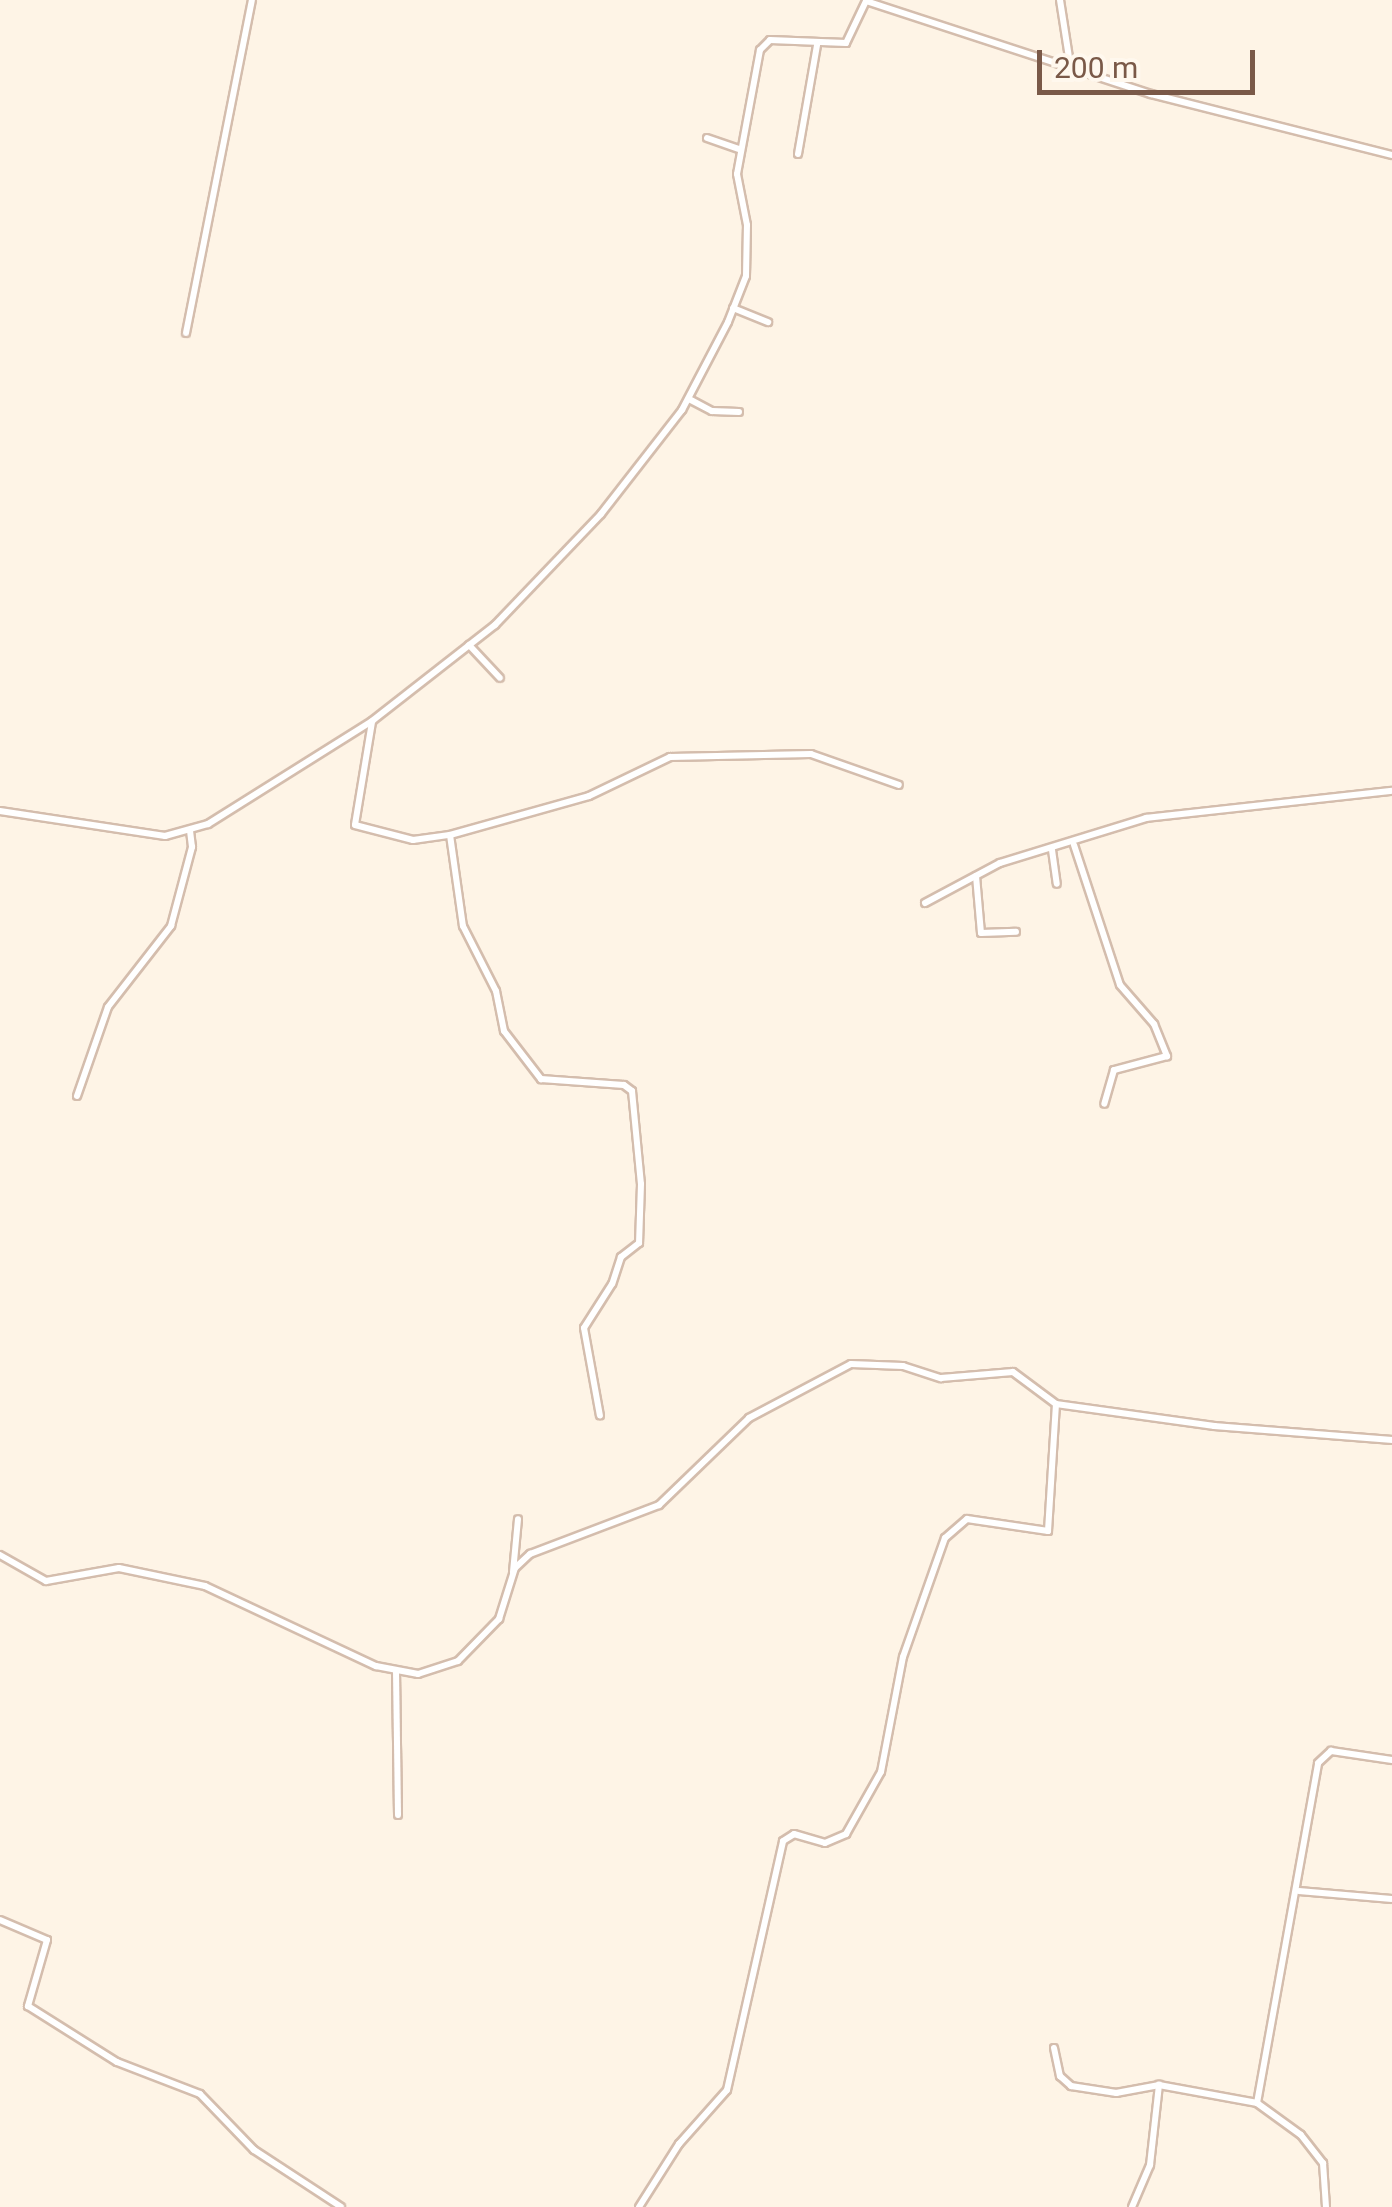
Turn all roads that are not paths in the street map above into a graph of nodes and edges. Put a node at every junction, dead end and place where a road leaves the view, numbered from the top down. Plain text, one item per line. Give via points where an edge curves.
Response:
1 (252, 0) edge
2 (865, 0) edge
3 (1060, 0) edge
4 (817, 46) junction
5 (1070, 64) junction
6 (707, 138) dead end
7 (739, 149) junction
8 (798, 154) dead end
9 (1392, 155) edge
10 (734, 308) junction
11 (768, 322) dead end
12 (186, 332) dead end
13 (689, 399) junction
14 (740, 412) dead end
15 (470, 645) junction
16 (500, 678) dead end
17 (372, 720) junction
18 (899, 785) dead end
19 (1392, 791) edge
20 (0, 811) edge
21 (190, 830) junction
22 (450, 835) junction
23 (1074, 845) junction
24 (1052, 850) junction
25 (976, 876) junction
26 (1057, 884) dead end
27 (925, 903) dead end
28 (1016, 932) dead end
29 (78, 1096) dead end
30 (1104, 1104) dead end
31 (1056, 1404) junction
32 (600, 1416) dead end
33 (1392, 1440) edge
34 (518, 1519) dead end
35 (0, 1555) edge
36 (513, 1573) junction
37 (396, 1671) junction
38 (1392, 1760) edge
39 (398, 1816) dead end
40 (1299, 1890) junction
41 (1392, 1899) edge
42 (0, 1920) edge
43 (1054, 2048) dead end
44 (1159, 2086) junction
45 (1257, 2102) junction
46 (340, 2207) edge
47 (639, 2207) edge
48 (1132, 2207) edge
49 (1326, 2207) edge

1 - 12 street
2 - 4 street via 852,38
2 - 5 street
3 - 5 street
4 - 7 street via 764,43
4 - 8 street
5 - 9 street via 1169,99
6 - 7 street
7 - 10 street via 748,251
10 - 11 street
10 - 13 street
13 - 14 street via 712,411
13 - 15 street via 595,520
15 - 16 street
15 - 17 street
17 - 21 street via 258,798
17 - 22 street via 355,824 413,840
18 - 22 street via 812,754 670,757 589,796
19 - 23 street via 1158,815
20 - 21 street via 108,832
21 - 29 street via 171,926 162,947 108,1008
22 - 32 street via 464,926 496,991 504,1032 541,1079 624,1085 632,1092 639,1243 620,1257 612,1284 584,1328
23 - 24 street
23 - 30 street via 1120,984 1154,1024 1167,1056 1114,1070
24 - 25 street
24 - 26 street
25 - 27 street
25 - 28 street via 981,933
31 - 33 street via 1214,1426
31 - 36 street via 1013,1372 941,1378 903,1366 851,1364 749,1418 659,1505 556,1541
31 - 47 street via 1048,1530 967,1519 945,1538 903,1656 881,1772 846,1834 824,1842 794,1834 783,1841 727,2090 679,2144
34 - 36 street
35 - 37 street via 46,1581 120,1568 205,1586
36 - 37 street via 500,1619 458,1661 435,1672
37 - 39 street
38 - 40 street via 1331,1751 1318,1763
40 - 41 street
40 - 45 street
42 - 46 street via 47,1940 28,2006 117,2062 200,2094 254,2150
43 - 44 street via 1060,2076 1072,2086 1116,2093
44 - 45 street
44 - 48 street via 1150,2165
45 - 49 street via 1323,2163

